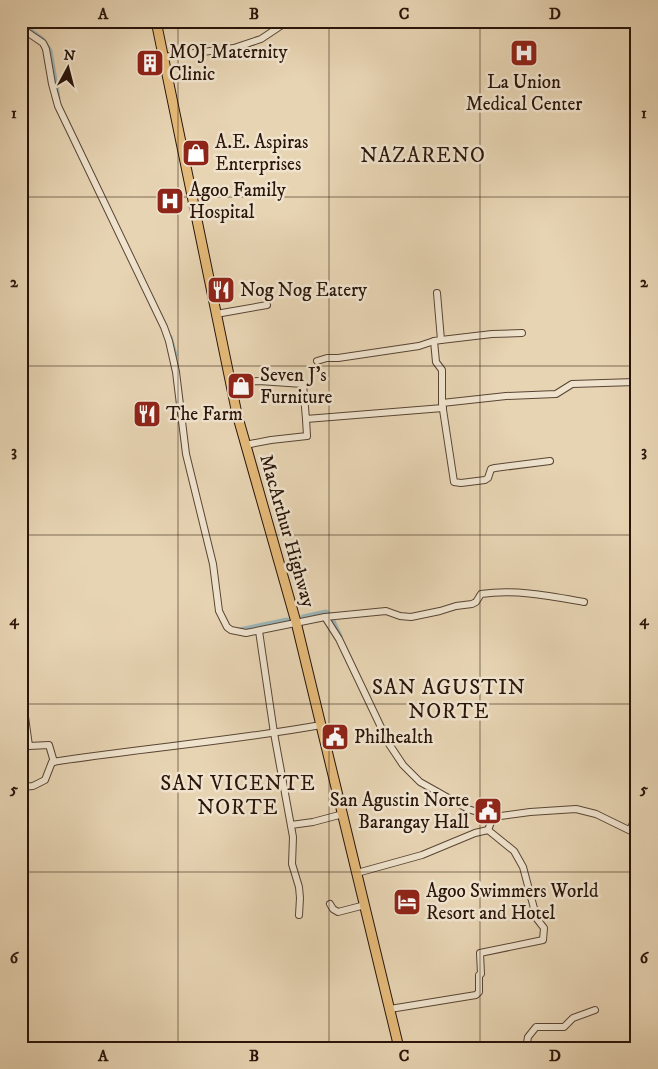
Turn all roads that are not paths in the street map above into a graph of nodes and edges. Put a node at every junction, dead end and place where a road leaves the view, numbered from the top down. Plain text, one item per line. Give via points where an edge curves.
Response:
1 (156, 21) edge
2 (288, 21) edge
3 (21, 28) edge
4 (163, 57) junction
5 (437, 293) dead end
6 (268, 305) dead end
7 (216, 314) junction
8 (522, 333) dead end
9 (438, 341) junction
10 (317, 361) dead end
11 (635, 382) dead end
12 (230, 383) junction
13 (442, 405) junction
14 (306, 419) junction
15 (245, 445) junction
16 (550, 461) dead end
17 (584, 602) dead end
18 (325, 617) junction
19 (296, 622) junction
20 (259, 631) junction
21 (21, 714) edge
22 (321, 725) junction
23 (274, 733) junction
24 (54, 762) junction
25 (21, 787) edge
26 (637, 806) edge
27 (343, 814) junction
28 (637, 814) edge
29 (493, 817) junction
30 (291, 825) junction
31 (488, 830) junction
32 (630, 830) junction
33 (637, 834) edge
34 (357, 873) junction
35 (330, 904) dead end
36 (365, 906) junction
37 (299, 915) dead end
38 (390, 1009) junction
39 (595, 1010) dead end
40 (399, 1048) edge
41 (526, 1048) edge

1 - 4 highway, MacArthur Highway
2 - 4 street via 261,39 234,48
3 - 20 street via 46,48 58,106 169,341 180,392 186,454 213,564 219,611 231,630 240,633
4 - 7 highway, MacArthur Highway
5 - 9 street
6 - 7 street
7 - 12 highway, MacArthur Highway
8 - 9 street
9 - 10 street
9 - 13 street via 436,362 442,370
11 - 13 street via 572,384 556,394 506,396
12 - 14 street via 303,384
12 - 15 highway, MacArthur Highway
13 - 14 street
13 - 16 street via 454,482 485,480 495,468
14 - 15 street via 307,436
15 - 19 highway, MacArthur Highway
17 - 18 street via 551,595 509,592 481,594 472,604 411,617 386,611
18 - 19 street
18 - 29 street via 403,766 420,782 458,804
19 - 20 street
19 - 22 highway, MacArthur Highway
20 - 23 street
21 - 24 street via 26,717 29,746 49,745
22 - 23 street
22 - 27 highway, MacArthur Highway
23 - 24 street
23 - 30 street
24 - 25 street via 41,783
26 - 28 street
27 - 30 street
27 - 34 highway, MacArthur Highway
28 - 32 street
29 - 31 street
29 - 32 street via 576,809 596,814
30 - 37 street via 292,864 300,893
31 - 34 street via 422,855
31 - 38 street via 514,851 523,867 534,912 544,928 544,937 541,941 480,952 481,974 478,975 479,992 476,995
32 - 33 street
34 - 36 highway, MacArthur Highway
35 - 36 street via 338,912
36 - 38 highway, MacArthur Highway
38 - 40 highway, MacArthur Highway
39 - 41 street via 573,1018 564,1027 535,1028 528,1037

